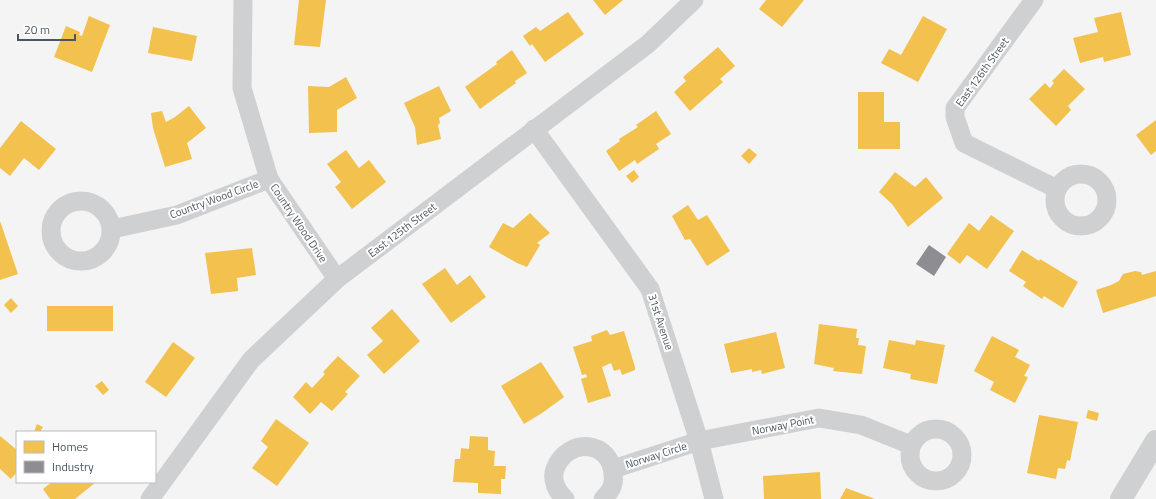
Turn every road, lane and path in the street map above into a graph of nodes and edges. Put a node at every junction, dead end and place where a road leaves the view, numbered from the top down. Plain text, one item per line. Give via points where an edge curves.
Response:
1 (242, 0) edge
2 (694, 0) edge
3 (1034, 0) edge
4 (534, 130) junction
5 (269, 179) junction
6 (1057, 189) dead end
7 (112, 228) dead end
8 (337, 279) junction
9 (699, 441) junction
10 (1156, 441) edge
11 (911, 445) dead end
12 (613, 469) junction
13 (150, 499) edge
14 (565, 499) edge
15 (603, 499) edge
16 (714, 499) edge
17 (1121, 499) edge

1 - 5 street, Country Wood Drive via 242,88
2 - 4 street, East 125th Street via 648,44
3 - 6 street, East 126th Street via 955,108 955,117 964,143
4 - 8 street, East 125th Street
4 - 9 street, 31st Avenue via 650,290
5 - 7 street, Country Wood Circle via 177,215
5 - 8 street, Country Wood Drive
8 - 13 street, East 125th Street via 251,360
9 - 11 street, Norway Point via 819,418 861,425
9 - 12 street, Norway Circle
9 - 16 street, 31st Avenue
10 - 17 street
12 - 14 street, Norway Circle via 608,458 599,450 588,446 576,447 566,452 558,461 554,472 555,483
12 - 15 street, Norway Circle via 614,480 610,492

